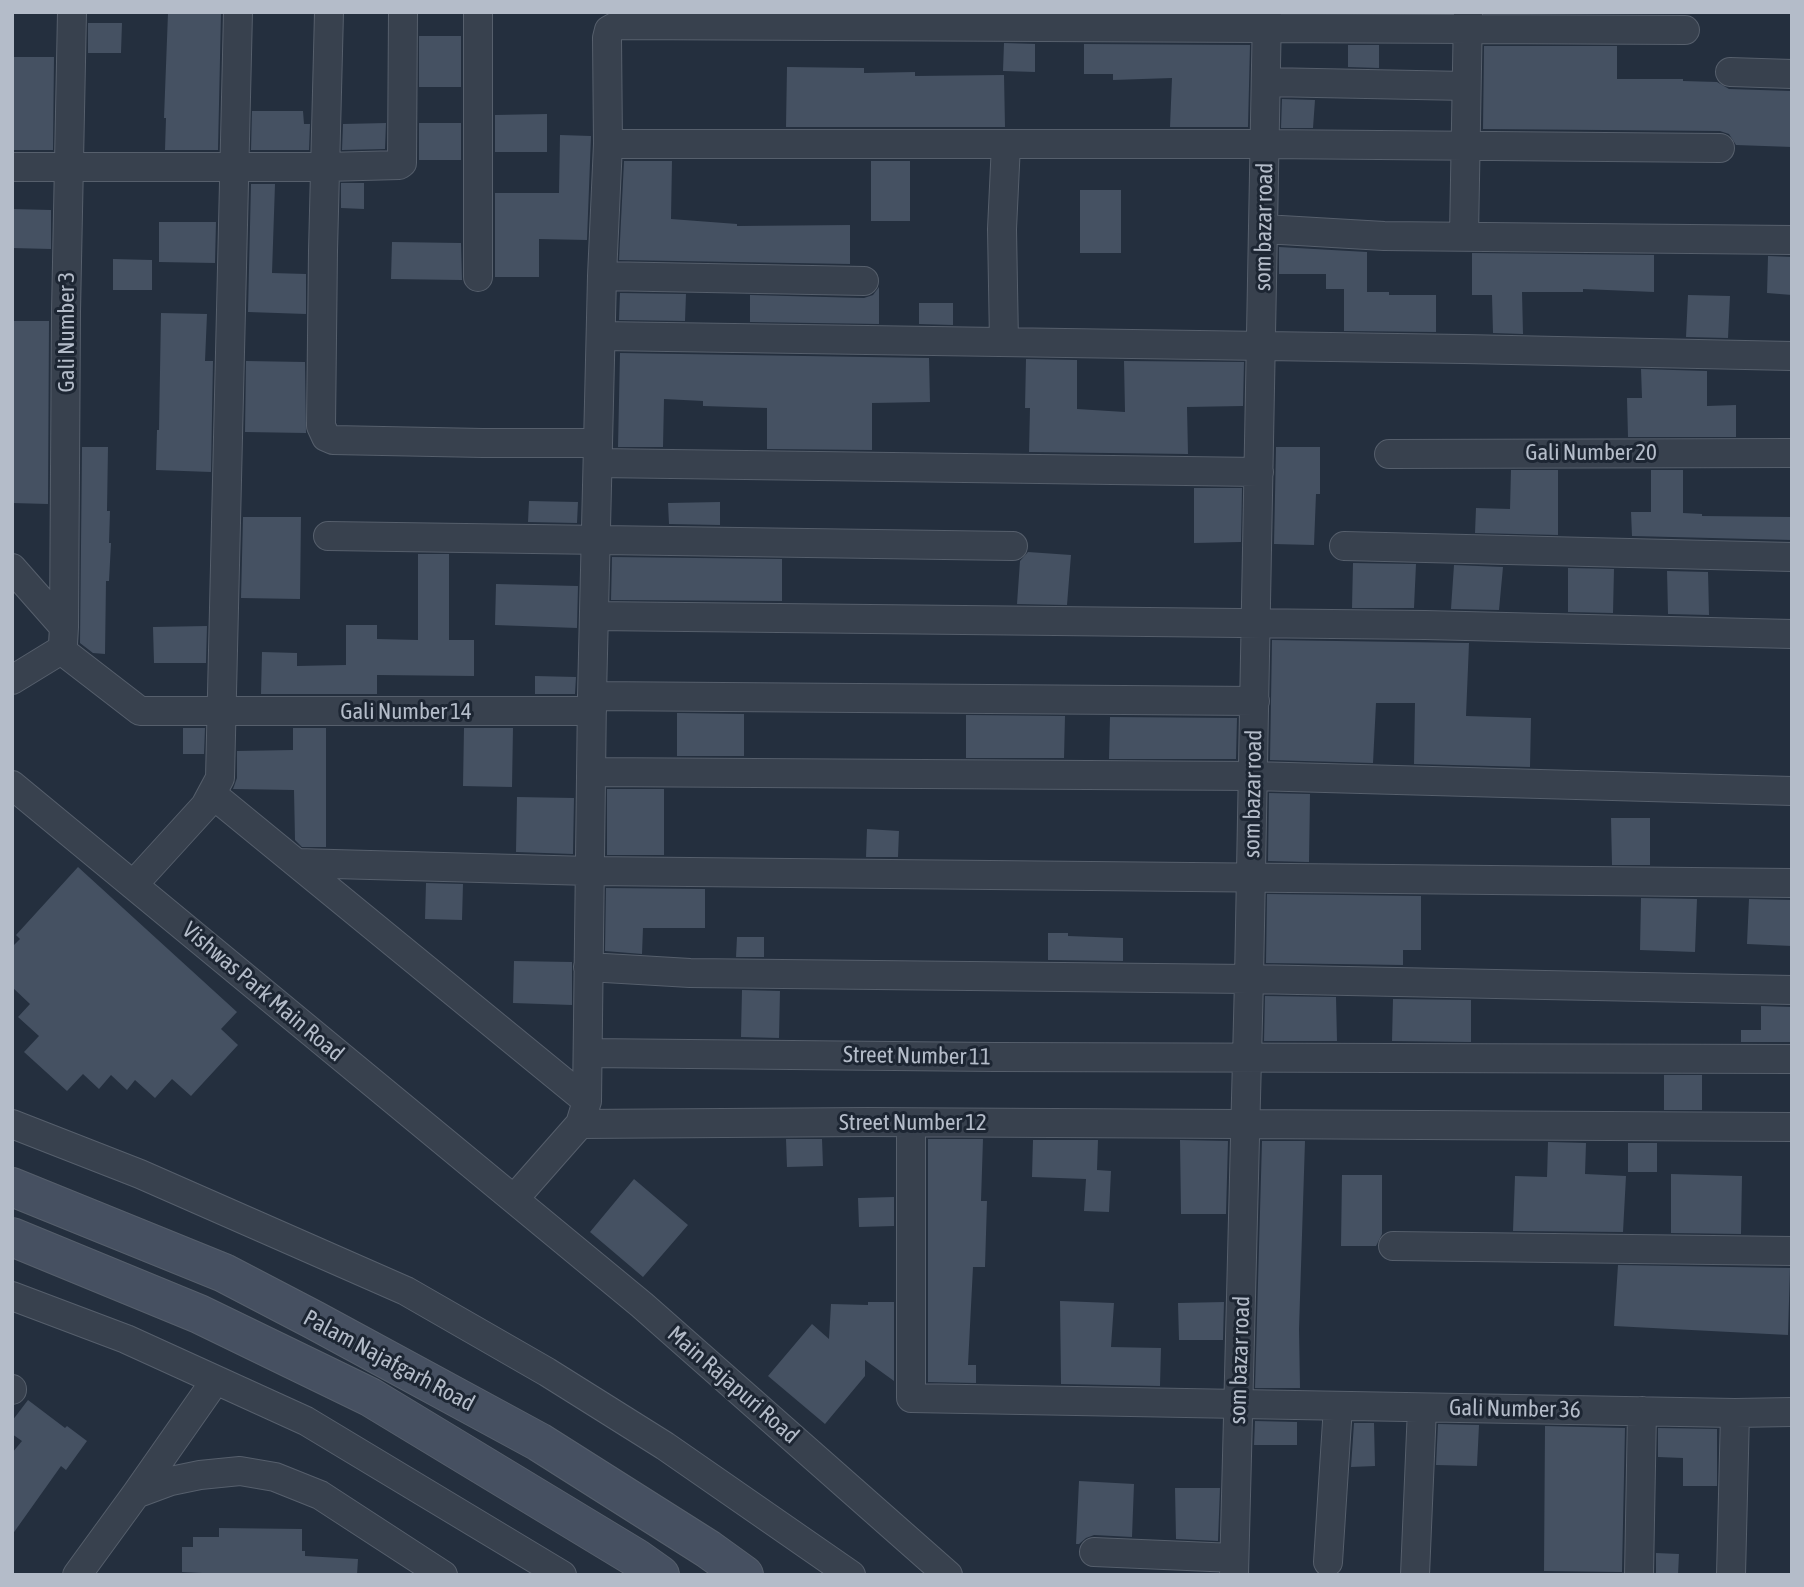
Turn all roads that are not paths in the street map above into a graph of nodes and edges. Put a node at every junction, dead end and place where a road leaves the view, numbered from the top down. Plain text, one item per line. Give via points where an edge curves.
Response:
1 (72, 12) edge
2 (238, 12) edge
3 (329, 12) edge
4 (403, 12) edge
5 (478, 12) edge
6 (767, 19) edge
7 (1267, 20) edge
8 (1468, 21) edge
9 (1685, 30) dead end
10 (1730, 72) dead end
11 (1792, 74) edge
12 (1267, 82) junction
13 (1466, 86) junction
14 (608, 144) junction
15 (1006, 144) junction
16 (1265, 144) junction
17 (1464, 145) junction
18 (1720, 148) dead end
19 (69, 166) junction
20 (12, 167) edge
21 (235, 167) junction
22 (326, 167) junction
23 (1264, 229) junction
24 (1464, 236) junction
25 (1792, 240) edge
26 (478, 276) dead end
27 (602, 276) junction
28 (864, 281) dead end
29 (601, 336) junction
30 (1004, 342) junction
31 (1262, 346) junction
32 (1792, 356) edge
33 (598, 453) junction
34 (1792, 453) edge
35 (1389, 454) dead end
36 (1259, 472) junction
37 (328, 537) dead end
38 (595, 541) junction
39 (1013, 546) dead end
40 (1344, 546) dead end
41 (1792, 557) edge
42 (12, 568) edge
43 (594, 616) junction
44 (1256, 624) junction
45 (1792, 634) edge
46 (62, 639) junction
47 (12, 681) edge
48 (1255, 701) junction
49 (592, 703) junction
50 (221, 712) junction
51 (591, 772) junction
52 (1253, 776) junction
53 (12, 785) edge
54 (1792, 791) edge
55 (212, 794) junction
56 (297, 863) junction
57 (590, 871) junction
58 (1251, 877) junction
59 (1792, 883) edge
60 (133, 885) junction
61 (589, 967) junction
62 (1250, 979) junction
63 (1792, 990) edge
64 (588, 1053) junction
65 (1247, 1057) junction
66 (1792, 1059) edge
67 (583, 1112) junction
68 (911, 1123) junction
69 (12, 1124) edge
70 (1246, 1125) junction
71 (1792, 1127) edge
72 (12, 1188) edge
73 (514, 1199) junction
74 (12, 1237) edge
75 (1393, 1246) dead end
76 (1792, 1251) edge
77 (12, 1296) edge
78 (215, 1381) junction
79 (1238, 1405) junction
80 (1338, 1406) junction
81 (1422, 1408) junction
82 (1642, 1411) junction
83 (1792, 1412) edge
84 (1734, 1413) junction
85 (136, 1494) junction
86 (1094, 1552) dead end
87 (1328, 1562) dead end
88 (1234, 1566) edge
89 (545, 1570) edge
90 (77, 1575) edge
91 (443, 1575) edge
92 (660, 1575) edge
93 (744, 1575) edge
94 (851, 1575) edge
95 (948, 1575) edge
96 (1415, 1575) edge
97 (1639, 1575) edge
98 (1731, 1575) edge

1 - 19 street, Gali Number 3
2 - 21 street
3 - 22 street
4 - 22 street via 402,163
5 - 26 street
6 - 7 street
6 - 14 street via 618,25 609,30
7 - 8 street
7 - 12 street, som bazar road
8 - 9 street
8 - 13 street
10 - 11 street
12 - 13 street
12 - 16 street, som bazar road
13 - 17 street
14 - 15 street
14 - 27 street
15 - 16 street
15 - 30 street
16 - 17 street
16 - 23 street, som bazar road
17 - 18 street
17 - 24 street
19 - 20 street
19 - 21 street
19 - 46 street, Gali Number 3
21 - 22 street
21 - 50 street
22 - 33 street via 321,426 326,437
23 - 24 street
23 - 31 street, som bazar road
24 - 25 street
27 - 28 street
27 - 29 street
29 - 30 street
29 - 33 street
30 - 31 street
31 - 32 street
31 - 36 street, som bazar road
33 - 36 street
33 - 38 street
34 - 35 street, Gali Number 20
36 - 44 street, som bazar road
37 - 38 street
38 - 39 street
38 - 43 street
40 - 41 street
42 - 46 street, Gali Number 14
43 - 44 street
43 - 49 street
44 - 45 street
44 - 48 street, som bazar road
46 - 47 street
46 - 50 street, Gali Number 14 via 140,711
48 - 49 street, Gali Number 14
48 - 52 street, som bazar road
49 - 50 street, Gali Number 14
49 - 51 street
50 - 55 street via 220,778
51 - 52 street
51 - 57 street
52 - 54 street
52 - 58 street, som bazar road
53 - 60 street, Vishwas Park Main Road
55 - 56 street
55 - 60 street
56 - 57 street
56 - 67 street
57 - 58 street
57 - 61 street
58 - 59 street
58 - 62 street, som bazar road
60 - 73 street, Vishwas Park Main Road
61 - 62 street via 718,974
61 - 64 street
62 - 63 street
62 - 65 street, som bazar road
64 - 65 street, Street Number 11
64 - 67 street
65 - 66 street, Street Number 11
65 - 70 street, som bazar road
67 - 68 street, Street Number 12
67 - 73 street
68 - 70 street, Street Number 12
68 - 79 street, Gali Number 36 via 911,1398
69 - 94 street via 139,1174 406,1291 665,1446
70 - 71 street, Street Number 12
70 - 79 street, som bazar road
72 - 93 main road, Palam Najafgarh Road via 224,1273 347,1337 538,1442
73 - 95 street, Main Rajapuri Road via 642,1305
74 - 92 main road, Palam Najafgarh Road via 199,1314 370,1397
75 - 76 street
77 - 78 street via 127,1339
78 - 85 street
78 - 89 street via 306,1422
79 - 80 street, Gali Number 36
79 - 88 street, som bazar road
80 - 81 street, Gali Number 36
80 - 87 street
81 - 82 street, Gali Number 36
81 - 96 street
82 - 84 street, Gali Number 36
82 - 97 street
83 - 84 street, Gali Number 36
84 - 98 street
85 - 90 street
85 - 91 street via 200,1475 240,1471 275,1477 320,1494
86 - 88 street

